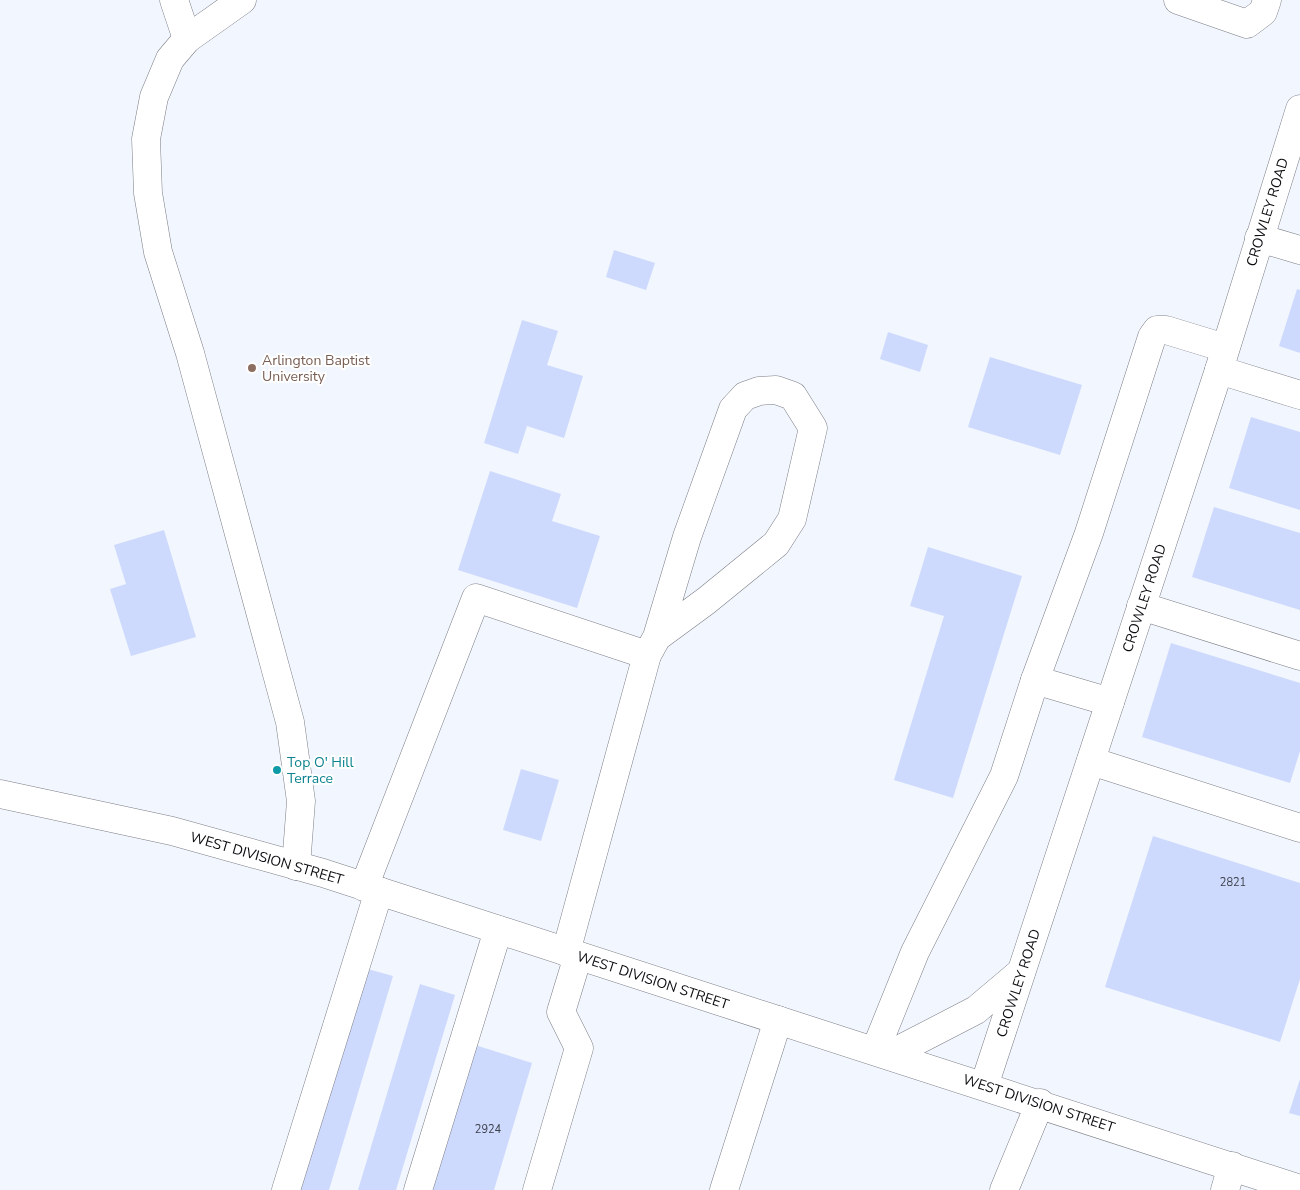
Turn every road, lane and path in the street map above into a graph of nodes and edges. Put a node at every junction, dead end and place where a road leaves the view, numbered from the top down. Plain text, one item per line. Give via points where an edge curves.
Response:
1 (174, 0) edge
2 (242, 0) edge
3 (1178, 0) edge
4 (1267, 0) edge
5 (187, 39) junction
6 (1300, 109) edge
7 (1259, 238) junction
8 (1300, 250) edge
9 (1222, 359) junction
10 (1300, 395) edge
11 (1142, 606) junction
12 (652, 646) junction
13 (1300, 656) edge
14 (1035, 680) junction
15 (1110, 702) junction
16 (1091, 761) junction
17 (0, 794) edge
18 (1300, 828) edge
19 (296, 866) junction
20 (371, 889) junction
21 (498, 930) junction
22 (572, 954) junction
23 (1021, 972) junction
24 (778, 1020) junction
25 (882, 1053) junction
26 (984, 1086) junction
27 (1040, 1103) junction
28 (1228, 1178) edge
29 (1300, 1189) edge
30 (286, 1190) edge
31 (418, 1190) edge
32 (537, 1190) edge
33 (724, 1190) edge
34 (1004, 1190) edge

1 - 5 main road
2 - 5 main road
3 - 4 main road via 1247,24 1263,12
5 - 19 main road via 170,59 154,97 146,139 148,193 158,252 190,353 290,722 301,800
6 - 7 main road, CROWLEY ROAD
7 - 8 main road
7 - 9 main road, CROWLEY ROAD
9 - 10 main road
9 - 11 main road, CROWLEY ROAD
9 - 14 main road via 1166,330 1157,330 1152,337 1089,533
11 - 13 main road
11 - 15 main road, CROWLEY ROAD
12 - 12 main road via 776,544 792,519 812,428 793,396 776,390 759,391 745,396 733,409
12 - 20 main road via 476,598
12 - 22 main road
14 - 15 main road
14 - 25 main road via 1004,776 915,952
15 - 16 main road, CROWLEY ROAD
16 - 18 main road
16 - 23 main road, CROWLEY ROAD
17 - 19 main road, WEST DIVISION STREET via 172,831
19 - 20 main road, WEST DIVISION STREET
20 - 21 main road, WEST DIVISION STREET
20 - 30 main road
21 - 22 main road, WEST DIVISION STREET
21 - 31 main road
22 - 24 main road, WEST DIVISION STREET
22 - 32 main road via 561,1012 579,1048
23 - 25 main road via 976,1010
23 - 26 main road, CROWLEY ROAD
24 - 25 main road, WEST DIVISION STREET
24 - 33 main road
25 - 26 main road, WEST DIVISION STREET
26 - 27 main road, WEST DIVISION STREET
27 - 28 main road, WEST DIVISION STREET
27 - 34 main road
28 - 29 main road, WEST DIVISION STREET

